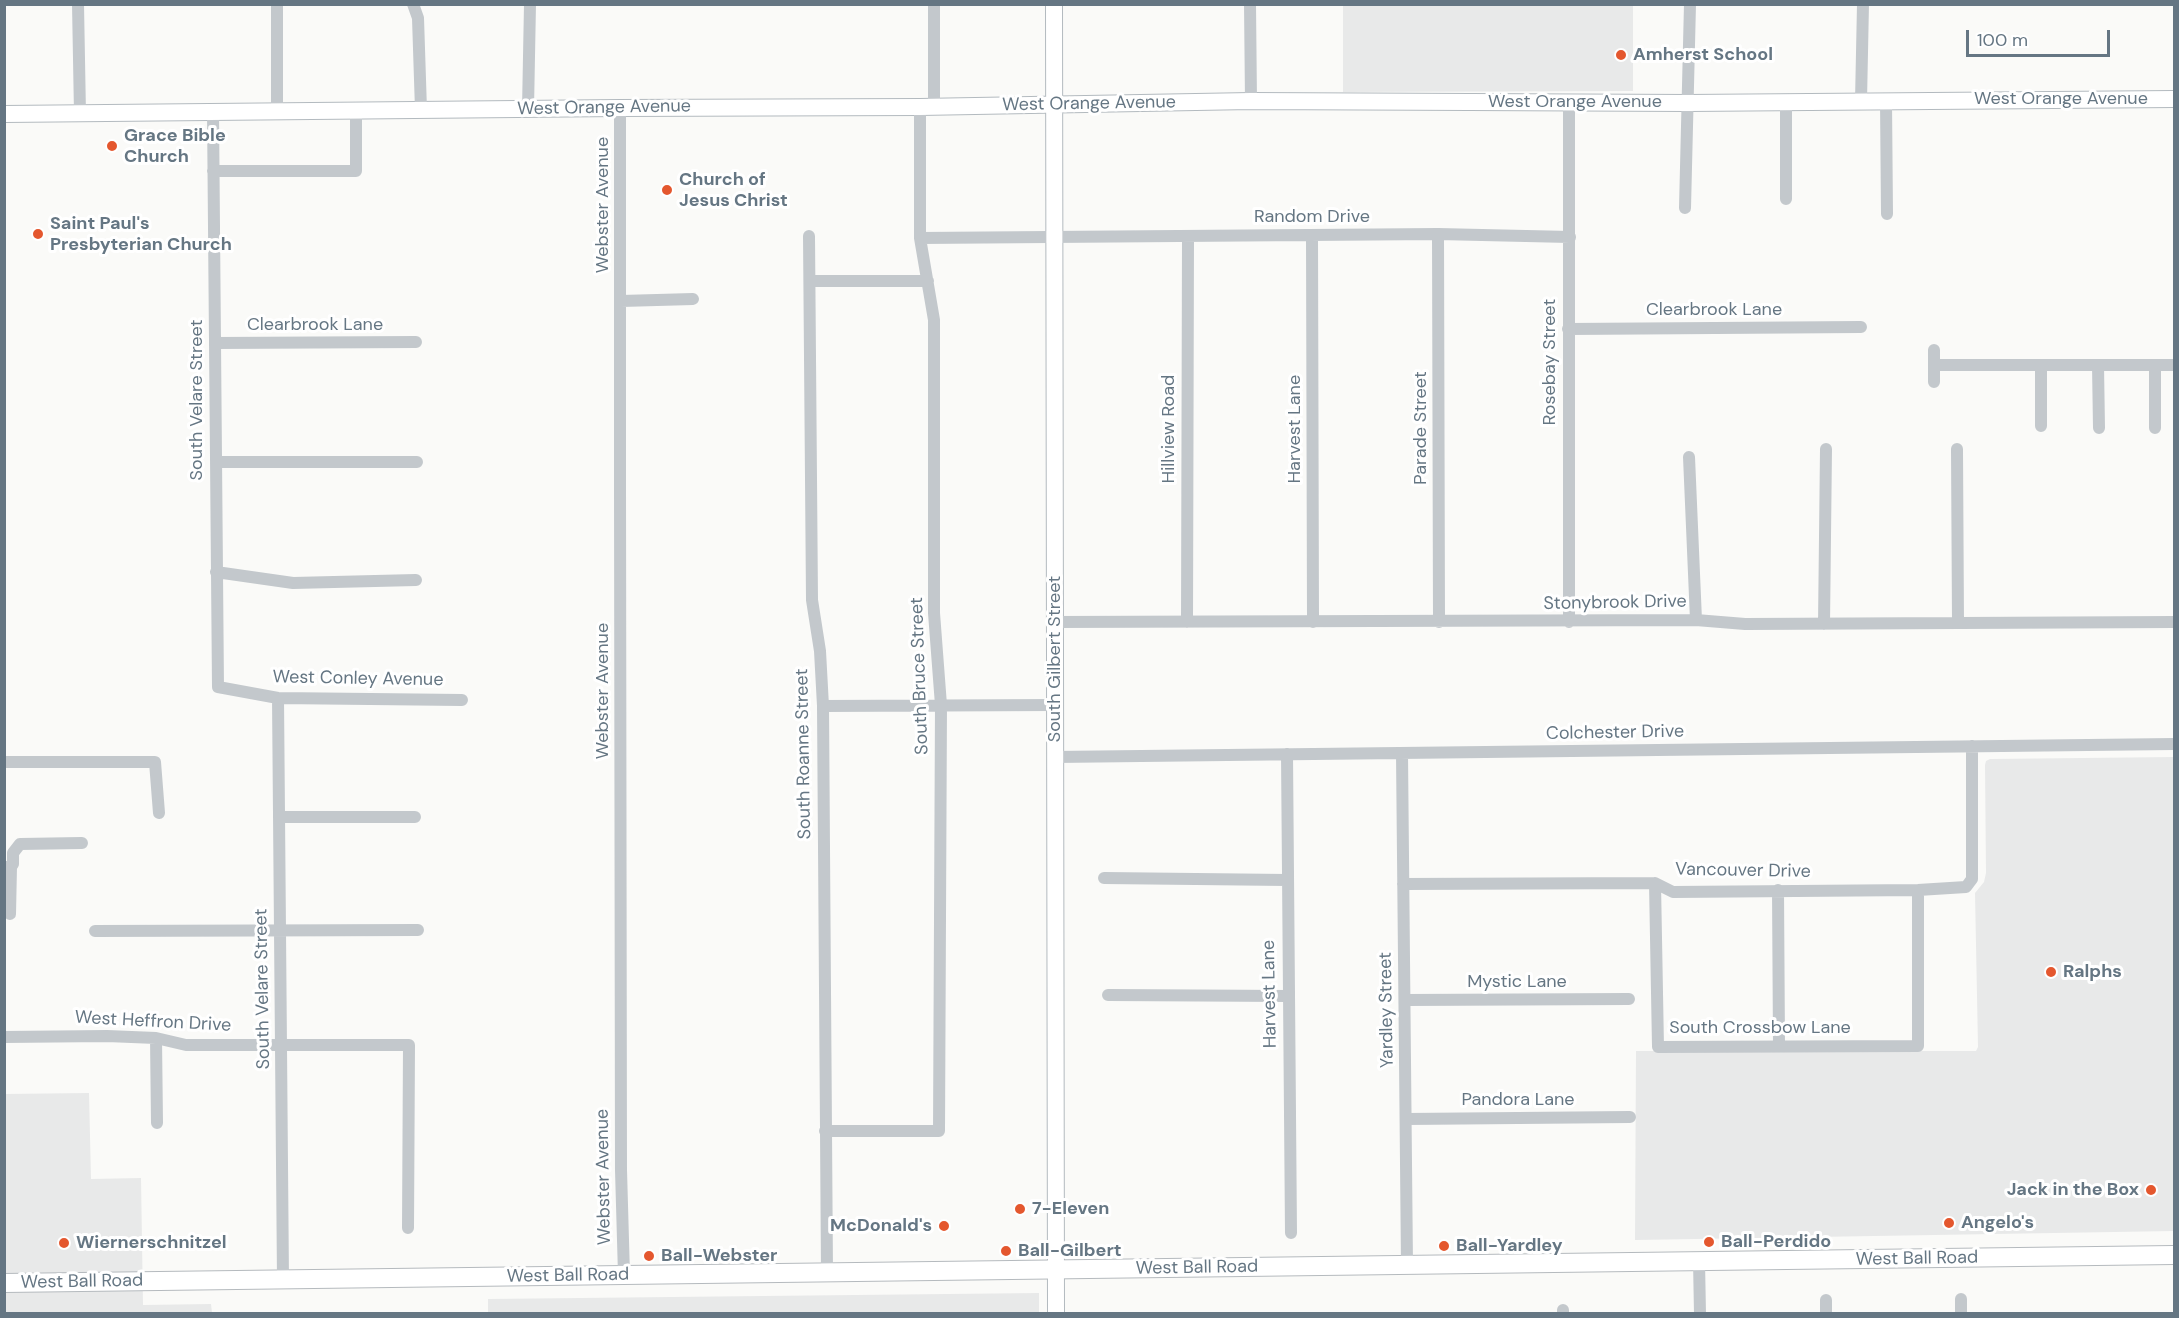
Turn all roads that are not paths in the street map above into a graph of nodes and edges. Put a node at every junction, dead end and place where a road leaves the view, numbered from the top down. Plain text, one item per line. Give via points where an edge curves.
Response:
1 (78, 4) edge
2 (277, 4) edge
3 (413, 4) edge
4 (530, 4) edge
5 (934, 4) edge
6 (1054, 4) edge
7 (1250, 4) edge
8 (1690, 4) edge
9 (1863, 4) edge
10 (2175, 99) edge
11 (1251, 101) junction
12 (1861, 101) junction
13 (1886, 101) junction
14 (1569, 102) junction
15 (1786, 102) junction
16 (1688, 103) junction
17 (1054, 104) junction
18 (927, 107) junction
19 (621, 108) junction
20 (528, 109) junction
21 (421, 110) junction
22 (213, 112) junction
23 (277, 112) junction
24 (356, 112) junction
25 (4, 114) edge
26 (80, 114) junction
27 (213, 171) junction
28 (1786, 199) dead end
29 (1685, 208) dead end
30 (1887, 214) dead end
31 (1438, 234) junction
32 (1312, 235) junction
33 (809, 236) dead end
34 (1188, 236) junction
35 (1054, 237) junction
36 (1570, 237) junction
37 (920, 238) junction
38 (811, 281) junction
39 (928, 281) junction
40 (693, 299) dead end
41 (621, 301) junction
42 (1861, 327) dead end
43 (1568, 329) junction
44 (416, 342) dead end
45 (215, 343) junction
46 (1934, 350) dead end
47 (1934, 365) junction
48 (2041, 365) junction
49 (2098, 365) junction
50 (2155, 365) junction
51 (2175, 365) edge
52 (1934, 382) dead end
53 (2041, 426) dead end
54 (2098, 428) dead end
55 (2155, 428) dead end
56 (1826, 449) dead end
57 (1957, 449) dead end
58 (1689, 457) dead end
59 (216, 462) junction
60 (417, 462) dead end
61 (216, 572) junction
62 (416, 580) dead end
63 (1696, 620) junction
64 (1055, 622) junction
65 (1186, 622) junction
66 (1313, 622) junction
67 (1439, 622) junction
68 (1569, 622) junction
69 (2175, 622) edge
70 (1958, 623) junction
71 (1824, 624) junction
72 (218, 687) joint
73 (278, 698) junction
74 (462, 700) dead end
75 (941, 705) junction
76 (1055, 705) junction
77 (824, 706) junction
78 (2175, 744) edge
79 (1972, 746) junction
80 (1287, 754) junction
81 (1402, 754) junction
82 (1055, 757) junction
83 (4, 762) edge
84 (159, 813) dead end
85 (279, 817) junction
86 (415, 817) dead end
87 (82, 843) dead end
88 (8, 867) edge
89 (1104, 878) dead end
90 (1287, 880) junction
91 (1655, 883) junction
92 (1403, 885) junction
93 (1778, 890) junction
94 (1918, 890) junction
95 (10, 914) dead end
96 (280, 930) junction
97 (417, 930) dead end
98 (96, 931) dead end
99 (1108, 995) dead end
100 (1288, 996) junction
101 (1629, 999) dead end
102 (1405, 1000) junction
103 (4, 1037) edge
104 (156, 1038) junction
105 (281, 1043) junction
106 (1779, 1046) junction
107 (1630, 1117) dead end
108 (1406, 1119) junction
109 (157, 1123) dead end
110 (825, 1131) junction
111 (408, 1228) dead end
112 (1291, 1233) dead end
113 (2175, 1255) edge
114 (1699, 1261) junction
115 (1407, 1265) junction
116 (1056, 1270) junction
117 (827, 1272) junction
118 (624, 1275) junction
119 (283, 1279) junction
120 (4, 1283) edge
121 (1961, 1299) dead end
122 (1826, 1300) dead end
123 (1056, 1314) edge
124 (1700, 1314) edge
125 (1826, 1314) edge
126 (1961, 1314) edge

1 - 26 street
2 - 23 street
3 - 21 street via 418,18
4 - 20 street
5 - 18 street, South Bruce Street
6 - 17 street, South Gilbert Street
7 - 11 street
8 - 16 street
9 - 12 street
10 - 13 street, West Orange Avenue
11 - 14 street, West Orange Avenue
11 - 17 street, West Orange Avenue
12 - 13 street, West Orange Avenue
12 - 15 street, West Orange Avenue
13 - 30 street
14 - 16 street, West Orange Avenue
14 - 36 street, Rosebay Street
15 - 16 street, West Orange Avenue
15 - 28 street
16 - 29 street
17 - 18 street, West Orange Avenue
17 - 35 street, South Gilbert Street
18 - 19 street, West Orange Avenue
18 - 37 street, South Bruce Street
19 - 20 street, West Orange Avenue
19 - 41 street, Webster Avenue
20 - 21 street, West Orange Avenue
21 - 24 street, West Orange Avenue
22 - 23 street, West Orange Avenue
22 - 26 street, West Orange Avenue
22 - 27 street, South Velare Street
23 - 24 street, West Orange Avenue
24 - 27 street via 356,171
25 - 26 street, West Orange Avenue
27 - 45 street, South Velare Street
31 - 32 street, Random Drive
31 - 36 street, Random Drive
31 - 67 street, Parade Street
32 - 34 street, Random Drive
32 - 66 street, Harvest Lane
33 - 38 street, South Roanne Street
34 - 35 street, Random Drive
34 - 65 street, Hillview Road
35 - 37 street, Random Drive
35 - 64 street, South Gilbert Street
36 - 43 street, Rosebay Street
37 - 39 street, South Bruce Street
38 - 39 street
38 - 77 street, South Roanne Street via 812,600
39 - 75 street, South Bruce Street via 934,320 934,613
40 - 41 street
41 - 118 street, Webster Avenue
42 - 43 street, Clearbrook Lane
43 - 68 street, Rosebay Street
44 - 45 street, Clearbrook Lane
45 - 59 street, South Velare Street
46 - 47 street
47 - 48 street
47 - 52 street
48 - 49 street
48 - 53 street
49 - 50 street
49 - 54 street
50 - 51 street
50 - 55 street
56 - 71 street
57 - 70 street
58 - 63 street
59 - 60 street
59 - 61 street, South Velare Street
61 - 62 street via 293,583
61 - 72 street, South Velare Street
63 - 68 street, Stonybrook Drive
63 - 71 street, Stonybrook Drive
64 - 65 street, Stonybrook Drive
64 - 76 street, South Gilbert Street
65 - 66 street, Stonybrook Drive
66 - 67 street, Stonybrook Drive
67 - 68 street, Stonybrook Drive
69 - 70 street, Stonybrook Drive
70 - 71 street, Stonybrook Drive
72 - 73 street, West Conley Avenue
73 - 74 street, West Conley Avenue
73 - 85 street, South Velare Street
75 - 76 street
75 - 77 street
75 - 110 street, South Bruce Street via 939,1131
76 - 82 street, South Gilbert Street
77 - 110 street, South Roanne Street
78 - 79 street, Colchester Drive
79 - 81 street, Colchester Drive
79 - 94 street, Vancouver Drive via 1972,879 1966,886
80 - 81 street, Colchester Drive
80 - 82 street, Colchester Drive
80 - 90 street, Harvest Lane
81 - 92 street, Yardley Street
82 - 116 street, South Gilbert Street
83 - 84 street via 155,762
85 - 86 street
85 - 96 street, South Velare Street
87 - 88 street via 20,844 13,853 13,864
88 - 95 street
89 - 90 street
90 - 100 street, Harvest Lane
91 - 92 street, Vancouver Drive
91 - 93 street, Vancouver Drive via 1673,892
91 - 106 street, South Crossbow Lane via 1658,1047
92 - 102 street, Yardley Street
93 - 94 street, Vancouver Drive
93 - 106 street
94 - 106 street, South Crossbow Lane via 1918,1046
96 - 97 street
96 - 98 street
96 - 105 street, South Velare Street
99 - 100 street
100 - 112 street, Harvest Lane
101 - 102 street, Mystic Lane
102 - 108 street, Yardley Street
103 - 104 street, West Heffron Drive
104 - 105 street, West Heffron Drive via 186,1045
104 - 109 street
105 - 111 street, West Heffron Drive via 409,1045
105 - 119 street, South Velare Street
107 - 108 street, Pandora Lane
108 - 115 street, Yardley Street
110 - 117 street, South Roanne Street
113 - 114 main road, West Ball Road
114 - 115 main road, West Ball Road
114 - 124 street
115 - 116 main road, West Ball Road
116 - 117 main road, West Ball Road
116 - 123 street, South Gilbert Street
117 - 118 main road, West Ball Road
118 - 119 main road, West Ball Road
119 - 120 main road, West Ball Road
121 - 126 street
122 - 125 street

